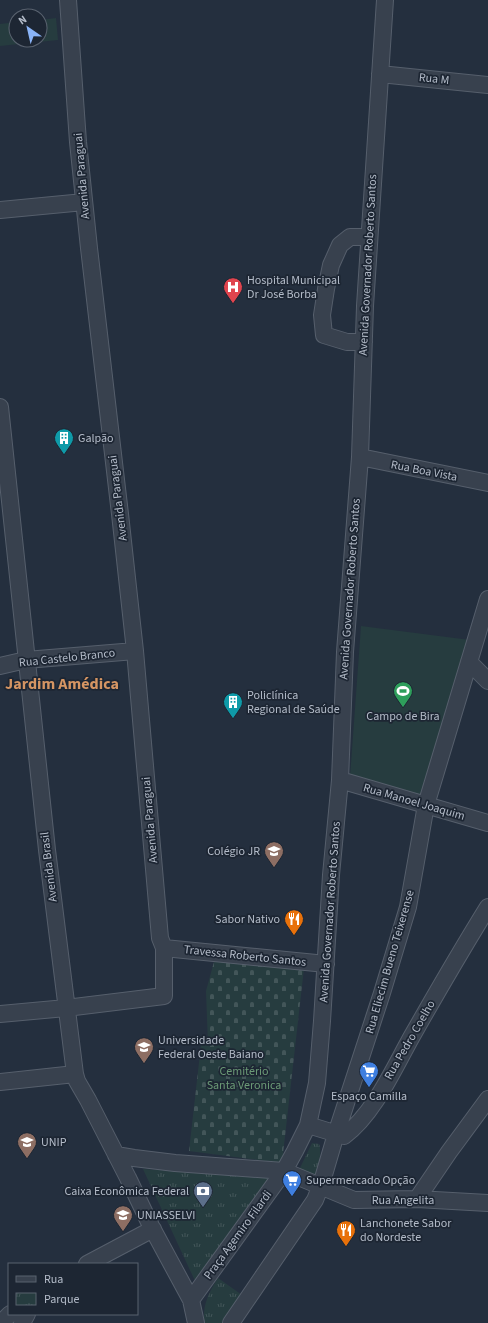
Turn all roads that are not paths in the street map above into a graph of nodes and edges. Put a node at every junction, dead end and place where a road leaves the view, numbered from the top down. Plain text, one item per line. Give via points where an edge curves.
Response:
1 (68, 0) edge
2 (384, 0) edge
3 (380, 74) junction
4 (488, 85) edge
5 (84, 202) junction
6 (0, 210) edge
7 (369, 237) junction
8 (364, 342) junction
9 (0, 407) edge
10 (360, 457) junction
11 (488, 483) edge
12 (488, 599) edge
13 (135, 651) junction
14 (26, 660) junction
15 (469, 662) junction
16 (0, 666) edge
17 (488, 681) edge
18 (340, 780) junction
19 (426, 805) junction
20 (488, 823) edge
21 (488, 906) edge
22 (164, 948) junction
23 (326, 964) junction
24 (66, 1008) junction
25 (0, 1014) edge
26 (75, 1074) junction
27 (0, 1082) edge
28 (488, 1099) edge
29 (308, 1125) junction
30 (336, 1134) junction
31 (116, 1155) junction
32 (284, 1171) junction
33 (321, 1185) junction
34 (417, 1199) junction
35 (488, 1203) edge
36 (153, 1229) junction
37 (90, 1263) edge
38 (191, 1300) junction
39 (9, 1315) edge
40 (1, 1323) edge
41 (196, 1323) edge
42 (231, 1323) edge

1 - 5 street, Avenida Paraguai
2 - 3 street, Avenida Governador Roberto Santos
3 - 4 street, Rua M
3 - 7 street, Avenida Governador Roberto Santos
5 - 6 street
5 - 13 street, Avenida Paraguai
7 - 8 street, Avenida Governador Roberto Santos
7 - 8 street via 350,237 340,245 331,265 322,315 324,335 347,342
8 - 10 street, Avenida Governador Roberto Santos
9 - 14 street, Avenida Brasil
10 - 11 street, Rua Boa Vista
10 - 18 street, Avenida Governador Roberto Santos via 345,652
12 - 15 street, Rua Eliecim Bueno Teixerense
13 - 14 street, Rua Castelo Branco
13 - 22 street, Avenida Paraguai via 160,938
14 - 16 street, Rua Castelo Branco
14 - 24 street, Avenida Brasil
15 - 17 street
15 - 19 street, Rua Eliecim Bueno Teixerense
18 - 19 street, Rua Manoel Joaquim
18 - 23 street, Avenida Governador Roberto Santos
19 - 20 street, Rua Manoel Joaquim
19 - 30 street, Rua Eliecim Bueno Teixerense via 408,908
21 - 30 street, Rua Pedro Coelho via 377,1097 352,1130 344,1136
22 - 23 street, Travessa Roberto Santos
22 - 24 street, Avenida Paraguai via 164,996
23 - 29 street, Avenida Governador Roberto Santos via 317,1083
24 - 25 street
24 - 26 street, Avenida Brasil
26 - 27 street
26 - 31 street, Avenida Brasil
28 - 34 street
29 - 30 street
29 - 32 street, Avenida Governador Roberto Santos
30 - 33 street, Rua Eliecim Bueno Teixerense
31 - 32 street, Rua Angelita via 175,1164
31 - 36 street, Avenida Brasil
32 - 33 street, Rua Angelita
32 - 38 street, Praça Agemiro Filardi
33 - 34 street, Rua Angelita via 354,1200
33 - 42 street via 314,1200
34 - 35 street, Rua Angelita
36 - 37 street
36 - 38 street, Avenida Brasil
38 - 41 street, Avenida Brasil
39 - 40 street

